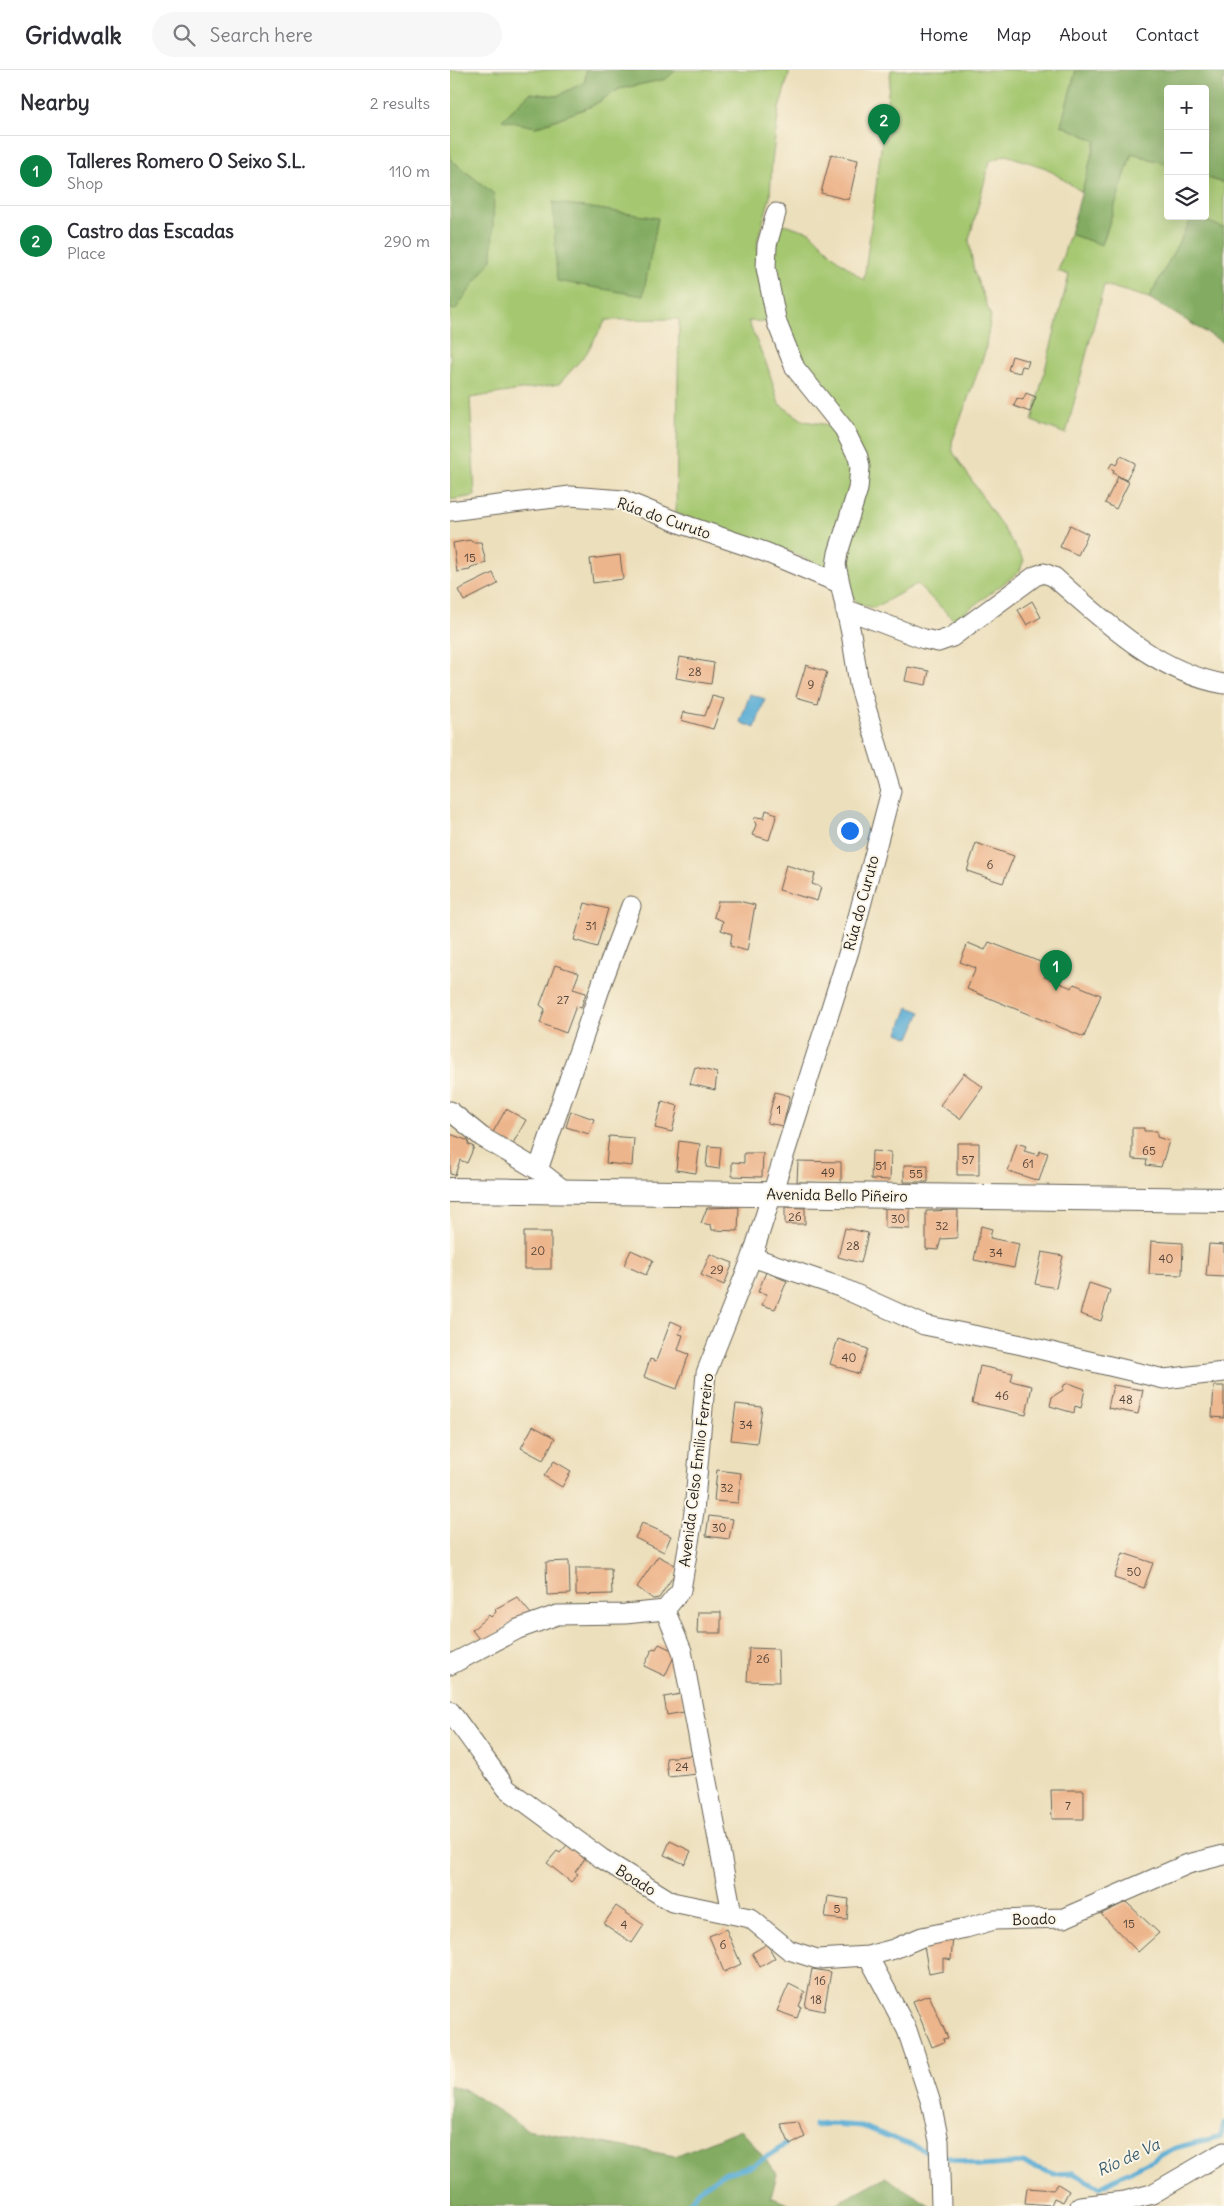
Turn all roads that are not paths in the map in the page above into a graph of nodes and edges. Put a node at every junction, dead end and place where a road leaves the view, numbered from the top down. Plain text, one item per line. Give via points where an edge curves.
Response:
1 (776, 213) dead end
2 (450, 511) edge
3 (839, 584) junction
4 (845, 609) junction
5 (1224, 684) edge
6 (631, 906) dead end
7 (450, 1111) edge
8 (538, 1170) junction
9 (450, 1190) edge
10 (565, 1191) junction
11 (771, 1194) junction
12 (1224, 1200) edge
13 (752, 1257) junction
14 (1224, 1372) edge
15 (665, 1610) junction
16 (450, 1665) edge
17 (450, 1711) edge
18 (1224, 1855) edge
19 (732, 1914) junction
20 (868, 1956) junction
21 (1224, 2152) edge
22 (941, 2206) edge
23 (1080, 2206) edge

1 - 3 street, Rúa do Curuto via 767,245 766,268 777,323 795,368 844,429 860,467 858,489 838,553
2 - 3 street, Rúa do Curuto via 570,496 623,500 765,552
3 - 4 street, Rúa do Curuto
4 - 5 street via 924,640 938,642 952,637 1034,576 1044,573 1054,577 1120,634 1153,656 1177,669
4 - 11 street, Rúa do Curuto via 859,684 891,791 849,951
6 - 8 street
7 - 8 street via 482,1137
8 - 10 street
9 - 10 street, Avenida Bello Piñeiro
10 - 11 street, Avenida Bello Piñeiro
11 - 12 street, Avenida Bello Piñeiro
11 - 13 street, Avenida Celso Emilio Ferreiro
13 - 14 street via 840,1287 924,1325 1164,1379
13 - 15 street, Avenida Celso Emilio Ferreiro via 706,1373 694,1512 681,1590
15 - 16 street via 557,1615 518,1629
15 - 19 street via 682,1651
17 - 19 street, Boado via 507,1789 601,1858 672,1902
18 - 20 street, Boado via 1188,1864 1064,1918 994,1920 922,1936
19 - 20 street, Boado via 750,1918 789,1950 817,1959
20 - 22 street via 907,2030 931,2103 938,2141
21 - 23 street via 1152,2194 1124,2202

